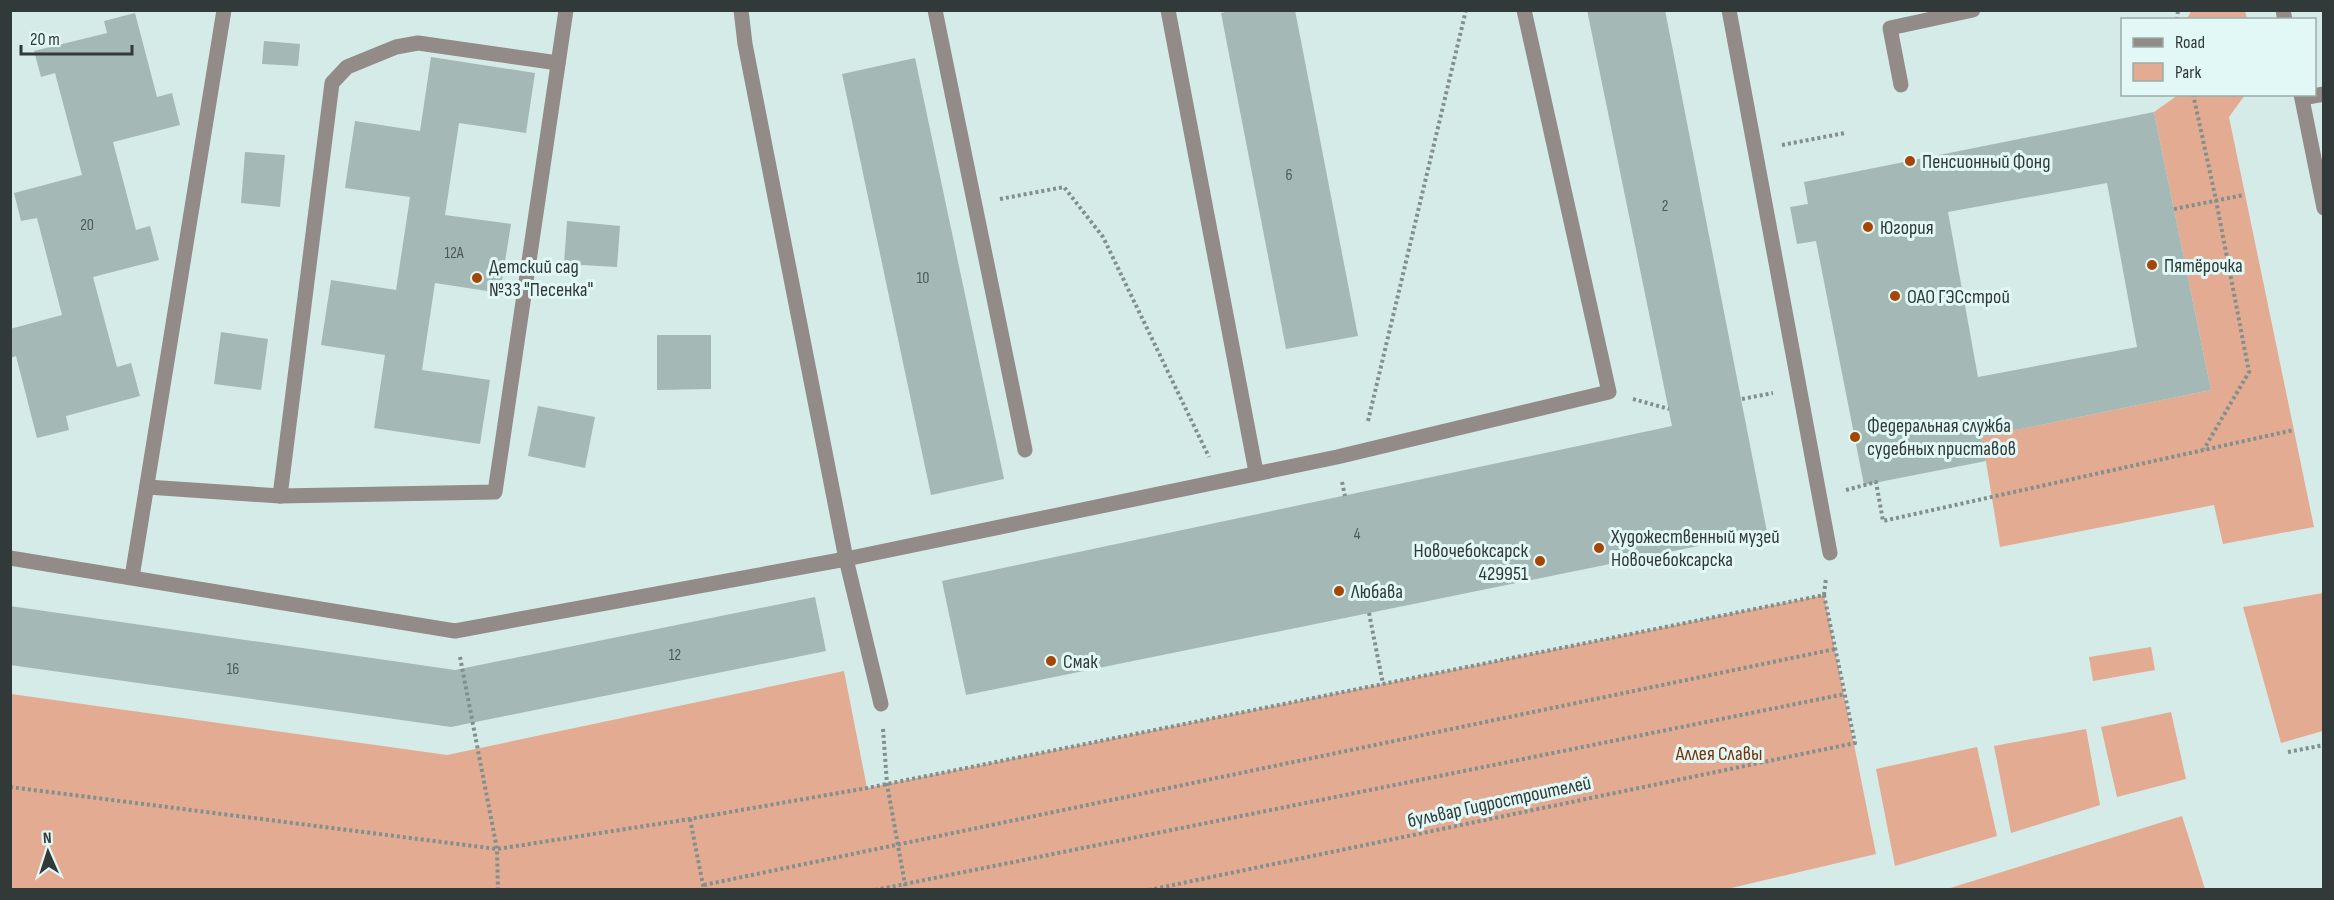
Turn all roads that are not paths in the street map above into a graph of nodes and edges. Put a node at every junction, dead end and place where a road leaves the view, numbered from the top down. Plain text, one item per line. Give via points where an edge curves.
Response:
1 (224, 10) edge
2 (566, 10) edge
3 (741, 10) edge
4 (935, 10) edge
5 (1167, 10) edge
6 (1524, 10) edge
7 (1729, 10) edge
8 (1973, 10) edge
9 (558, 63) junction
10 (1901, 85) dead end
11 (2302, 96) edge
12 (2324, 208) edge
13 (1025, 450) dead end
14 (1256, 472) junction
15 (147, 487) junction
16 (280, 496) junction
17 (1830, 553) dead end
18 (11, 554) edge
19 (846, 559) junction
20 (132, 577) junction
21 (881, 704) road end

1 - 15 street
2 - 9 street
3 - 19 street
4 - 13 street
5 - 14 street
6 - 14 street via 1609,392
7 - 17 street
8 - 10 street via 1890,28
9 - 16 street via 495,492
9 - 16 street via 418,43 396,47 347,67 332,82
11 - 12 street
14 - 19 street
15 - 16 street
15 - 20 street
18 - 20 street
19 - 20 street via 455,631
19 - 21 street

